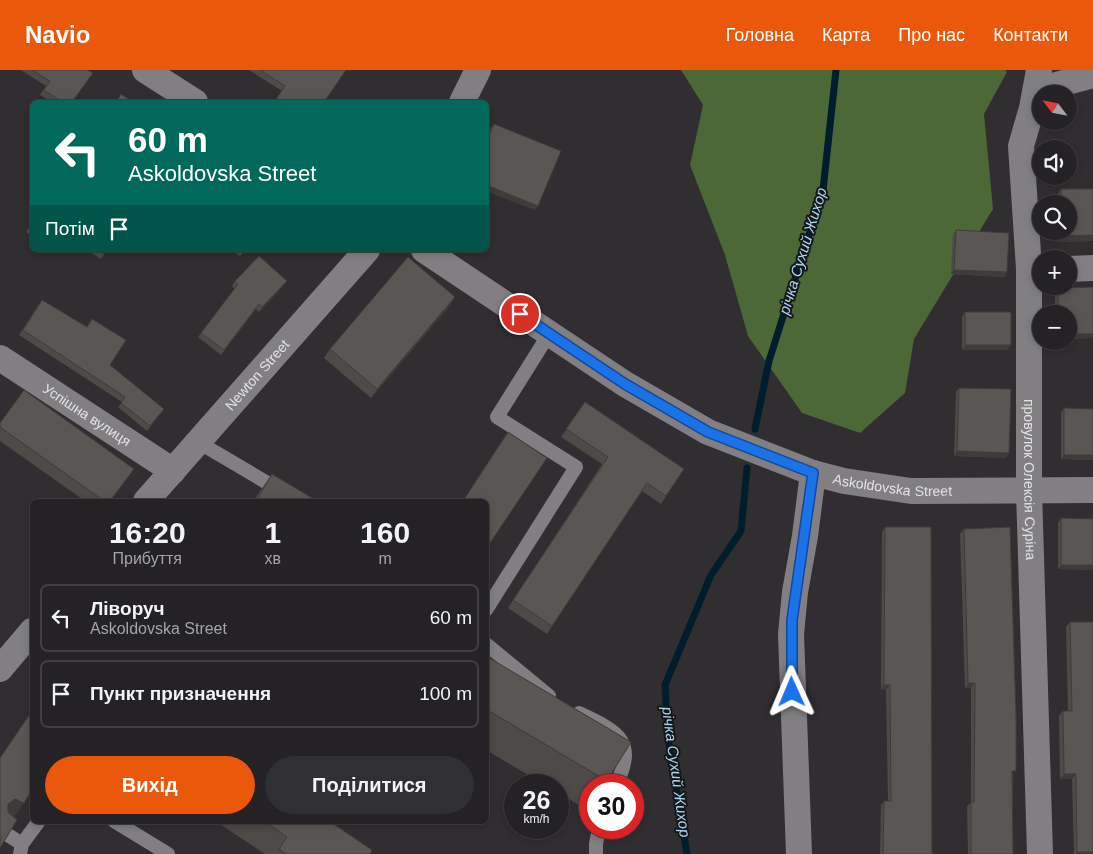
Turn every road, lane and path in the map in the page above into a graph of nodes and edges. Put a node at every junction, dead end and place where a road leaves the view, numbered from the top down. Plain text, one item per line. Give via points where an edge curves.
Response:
1 (145, 70) edge
2 (478, 70) edge
3 (1039, 70) edge
4 (1093, 75) edge
5 (1039, 85) edge
6 (1056, 85) edge
7 (192, 100) edge
8 (463, 100) edge
9 (1032, 116) edge
10 (1033, 250) edge
11 (365, 252) edge
12 (427, 252) edge
13 (1093, 268) edge
14 (1077, 269) edge
15 (1034, 295) edge
16 (549, 334) junction
17 (0, 358) edge
18 (198, 442) junction
19 (173, 471) junction
20 (813, 473) junction
21 (1093, 490) edge
22 (1030, 491) junction
23 (148, 499) edge
24 (295, 499) edge
25 (489, 605) edge
26 (30, 634) edge
27 (489, 647) edge
28 (0, 669) edge
29 (621, 774) edge
30 (37, 824) edge
31 (119, 824) edge
32 (0, 830) edge
33 (598, 839) edge
34 (21, 849) edge
35 (168, 854) edge
36 (596, 854) edge
37 (799, 854) edge
38 (1040, 854) edge

1 - 7 street
2 - 8 street
3 - 5 street, провулок Олексія Суріна
4 - 6 street
9 - 10 street, провулок Олексія Суріна via 1020,146
11 - 18 street, Newton Street
12 - 16 street, Askoldovska Street
13 - 14 street
15 - 22 street, провулок Олексія Суріна
16 - 20 street, Askoldovska Street via 625,384 708,432
16 - 25 lane via 497,417 576,466
17 - 19 street, Успішна вулиця
18 - 19 street, Newton Street
18 - 24 lane
19 - 23 street, Newton Street
20 - 22 street, Askoldovska Street via 911,491
20 - 37 street via 791,634 792,731
21 - 22 street, Askoldovska Street
22 - 38 street, провулок Олексія Суріна
26 - 28 street
27 - 29 lane via 562,705 597,722 620,738 625,750
30 - 34 lane
31 - 35 lane
32 - 34 lane
33 - 36 lane

